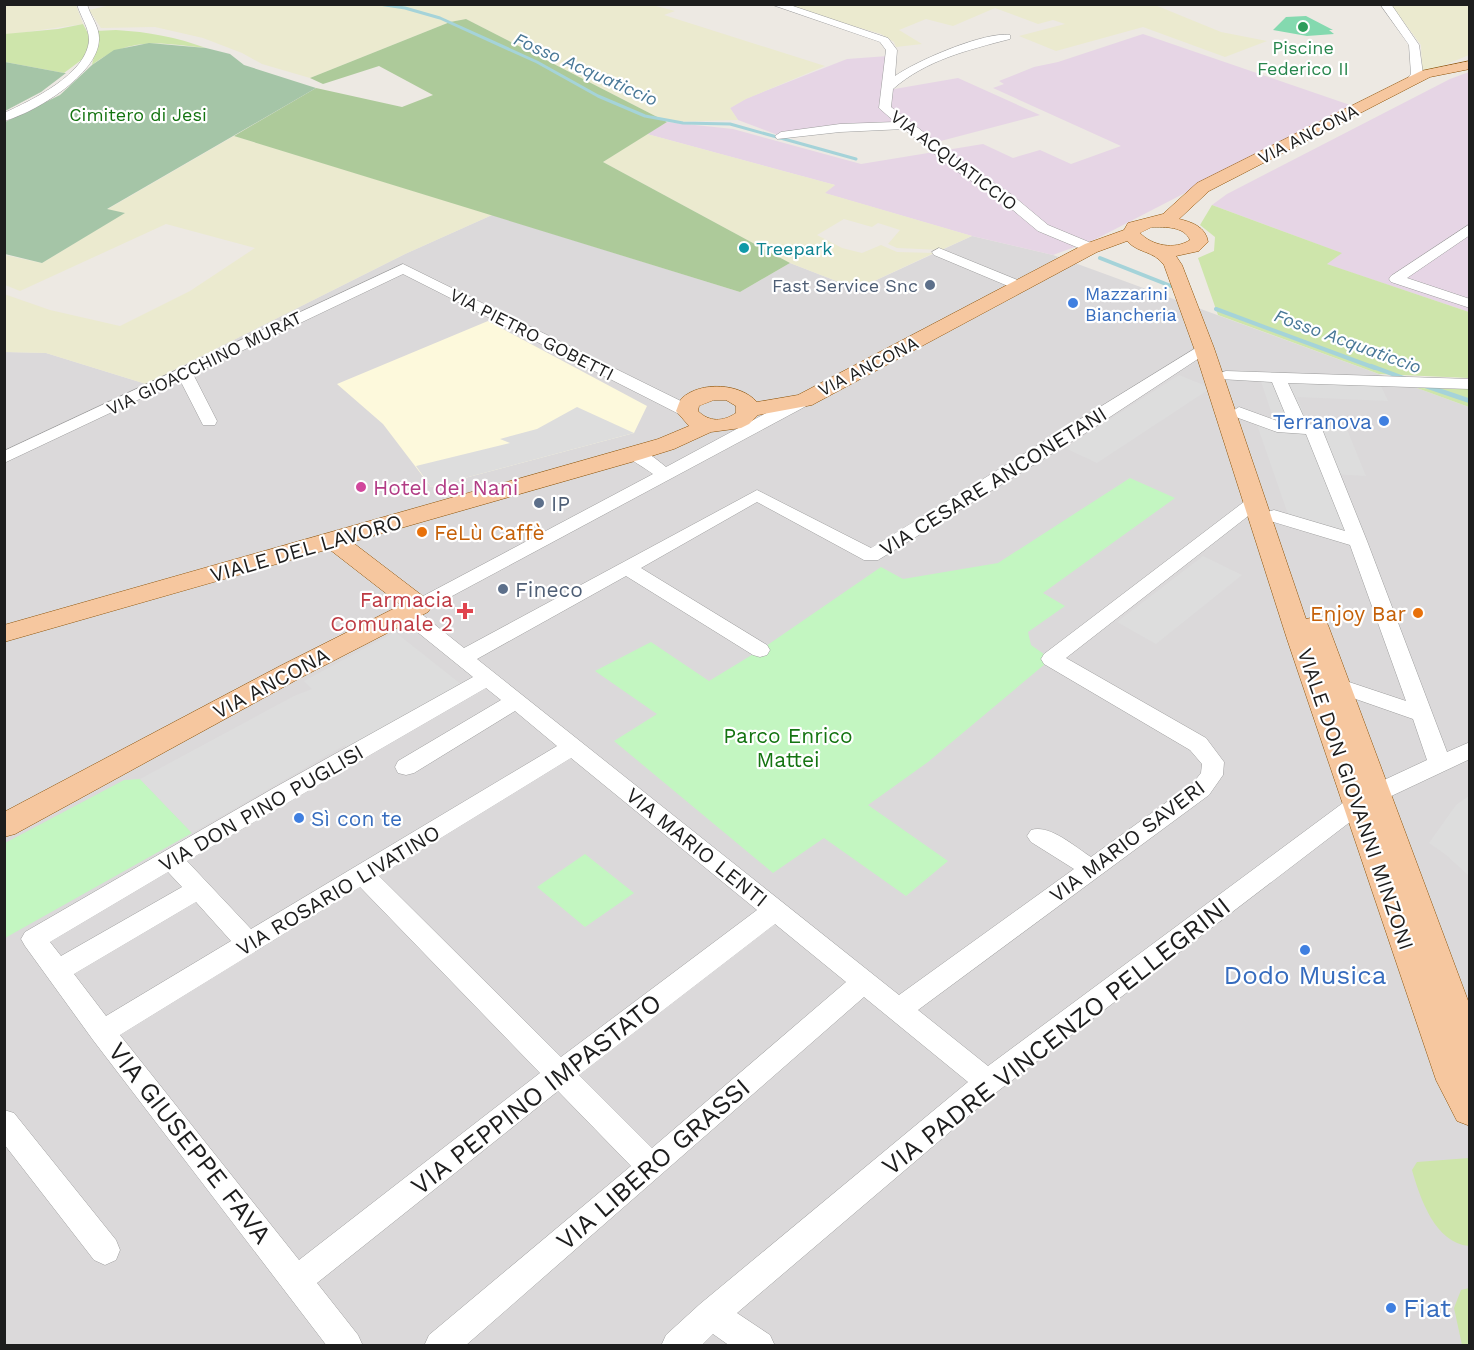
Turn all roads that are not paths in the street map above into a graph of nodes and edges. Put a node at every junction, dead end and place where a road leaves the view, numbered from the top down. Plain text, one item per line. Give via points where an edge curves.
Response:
1 (82, 4) edge
2 (775, 4) edge
3 (1385, 4) edge
4 (1006, 37) dead end
5 (1470, 65) edge
6 (1470, 70) edge
7 (1411, 82) junction
8 (886, 89) junction
9 (4, 118) edge
10 (906, 125) junction
11 (780, 136) dead end
12 (1156, 221) junction
13 (1470, 228) edge
14 (1131, 233) junction
15 (1172, 243) junction
16 (1091, 248) junction
17 (939, 252) dead end
18 (403, 268) joint
19 (1020, 286) junction
20 (1470, 304) edge
21 (1204, 348) junction
22 (184, 372) junction
23 (1226, 376) junction
24 (1278, 378) junction
25 (1470, 384) edge
26 (829, 385) junction
27 (804, 400) junction
28 (746, 405) junction
29 (1239, 412) junction
30 (700, 415) junction
31 (209, 421) dead end
32 (1300, 428) junction
33 (709, 451) junction
34 (634, 454) junction
35 (4, 458) edge
36 (665, 475) junction
37 (1265, 509) junction
38 (333, 540) junction
39 (1358, 541) junction
40 (626, 567) junction
41 (413, 610) junction
42 (4, 619) edge
43 (4, 633) edge
44 (760, 650) dead end
45 (463, 658) junction
46 (488, 678) junction
47 (1337, 685) junction
48 (516, 701) junction
49 (1421, 714) junction
50 (573, 746) junction
51 (1470, 750) edge
52 (1440, 764) junction
53 (406, 766) dead end
54 (1368, 798) junction
55 (4, 826) edge
56 (1039, 836) dead end
57 (171, 859) junction
58 (1092, 869) junction
59 (363, 875) junction
60 (198, 889) junction
61 (775, 910) junction
62 (34, 939) joint
63 (249, 944) junction
64 (58, 971) junction
65 (864, 982) junction
66 (899, 1010) junction
67 (102, 1032) junction
68 (1470, 1056) edge
69 (561, 1073) junction
70 (988, 1082) junction
71 (1470, 1110) edge
72 (4, 1122) edge
73 (651, 1167) junction
74 (105, 1250) dead end
75 (297, 1280) junction
76 (711, 1315) junction
77 (347, 1346) edge
78 (440, 1346) edge
79 (677, 1346) edge
80 (759, 1346) edge

1 - 9 street via 93,30 94,45 86,62 52,91
2 - 8 street, VIA ACQUATICCIO via 884,40 892,50
3 - 7 street via 1414,45 1417,74
4 - 8 street via 932,60 900,75
5 - 7 main road, VIA ANCONA via 1426,74
6 - 15 main road, VIA ANCONA via 1434,78 1216,190 1195,208
7 - 12 main road, VIA ANCONA via 1203,187 1169,218
8 - 10 street, VIA ACQUATICCIO via 885,108
10 - 11 street
10 - 16 street, VIA ACQUATICCIO via 1043,228
12 - 14 main road, VIA ANCONA via 1138,225
12 - 15 main road via 1172,222
13 - 20 street via 1396,279
14 - 15 main road via 1135,240
14 - 16 main road, VIA ANCONA
15 - 16 main road, VIA ANCONA
15 - 21 main road, VIALE DON GIOVANNI MINZONI via 1173,265
15 - 23 main road, VIALE DON GIOVANNI MINZONI via 1187,260
16 - 19 main road, VIA ANCONA
17 - 19 street
18 - 22 street, VIA GIOACCHINO MURAT
18 - 30 street, VIA PIETRO GOBETTI via 662,400
19 - 26 main road, VIA ANCONA
21 - 37 main road, VIALE DON GIOVANNI MINZONI
21 - 40 street, VIA CESARE ANCONETANI via 871,556 757,495
22 - 31 street
22 - 35 street, VIA GIOACCHINO MURAT
23 - 24 street
23 - 29 main road, VIALE DON GIOVANNI MINZONI
24 - 25 street
24 - 32 street
26 - 27 main road, VIA ANCONA
26 - 28 main road, VIALE DEL LAVORO
27 - 28 main road, VIA ANCONA
27 - 33 street, VIA ANCONA
28 - 30 main road, VIALE DEL LAVORO via 743,419
28 - 30 main road, VIALE DEL LAVORO via 730,394 720,393
29 - 32 street via 1276,427
29 - 37 main road, VIALE DON GIOVANNI MINZONI
30 - 33 street via 724,430
30 - 34 main road, VIALE DEL LAVORO via 666,444
30 - 42 main road, VIALE DEL LAVORO via 651,438 318,528
32 - 39 street via 1313,429
33 - 36 street, VIA ANCONA
34 - 36 street
34 - 38 main road, VIALE DEL LAVORO
36 - 41 street, VIA ANCONA
37 - 39 street
37 - 47 main road, VIALE DON GIOVANNI MINZONI
37 - 54 main road, VIALE DON GIOVANNI MINZONI via 1300,639
37 - 58 street, VIA MARIO SAVERI via 1051,659 1198,744 1213,762 1212,775 1201,789
38 - 41 main road, VIA MARIO LENTI
38 - 43 main road, VIALE DEL LAVORO
39 - 49 street
40 - 44 street
40 - 45 street, VIA CESARE ANCONETANI
41 - 45 street, VIA MARIO LENTI
41 - 55 main road, VIA ANCONA
45 - 46 street, VIA MARIO LENTI
46 - 48 street, VIA MARIO LENTI
46 - 57 street, VIA DON PINO PUGLISI
47 - 49 street
47 - 54 main road, VIALE DON GIOVANNI MINZONI
48 - 50 street, VIA MARIO LENTI
48 - 53 street
49 - 52 street
50 - 59 street, VIA ROSARIO LIVATINO
50 - 61 street, VIA MARIO LENTI
51 - 52 street, VIA PADRE VINCENZO PELLEGRINI
52 - 54 street, VIA PADRE VINCENZO PELLEGRINI
54 - 68 main road, VIALE DON GIOVANNI MINZONI
54 - 70 street, VIA PADRE VINCENZO PELLEGRINI
54 - 71 main road, VIALE DON GIOVANNI MINZONI via 1450,1070
56 - 58 street
57 - 60 street
57 - 62 street, VIA DON PINO PUGLISI
58 - 66 street, VIA MARIO SAVERI
59 - 63 street, VIA ROSARIO LIVATINO
59 - 69 street
60 - 63 street
60 - 64 street
61 - 65 street, VIA MARIO LENTI
61 - 69 street, VIA PEPPINO IMPASTATO
62 - 64 street, VIA GIUSEPPE FAVA
63 - 67 street, VIA ROSARIO LIVATINO
64 - 67 street, VIA GIUSEPPE FAVA
65 - 66 street, VIA MARIO LENTI
65 - 73 street, VIA LIBERO GRASSI
66 - 70 street, VIA MARIO LENTI
67 - 75 street, VIA GIUSEPPE FAVA
69 - 73 street
69 - 75 street, VIA PEPPINO IMPASTATO
70 - 76 street, VIA PADRE VINCENZO PELLEGRINI
72 - 74 street
73 - 78 street, VIA LIBERO GRASSI
75 - 77 street, VIA GIUSEPPE FAVA
76 - 79 street, VIA PADRE VINCENZO PELLEGRINI
76 - 80 street

